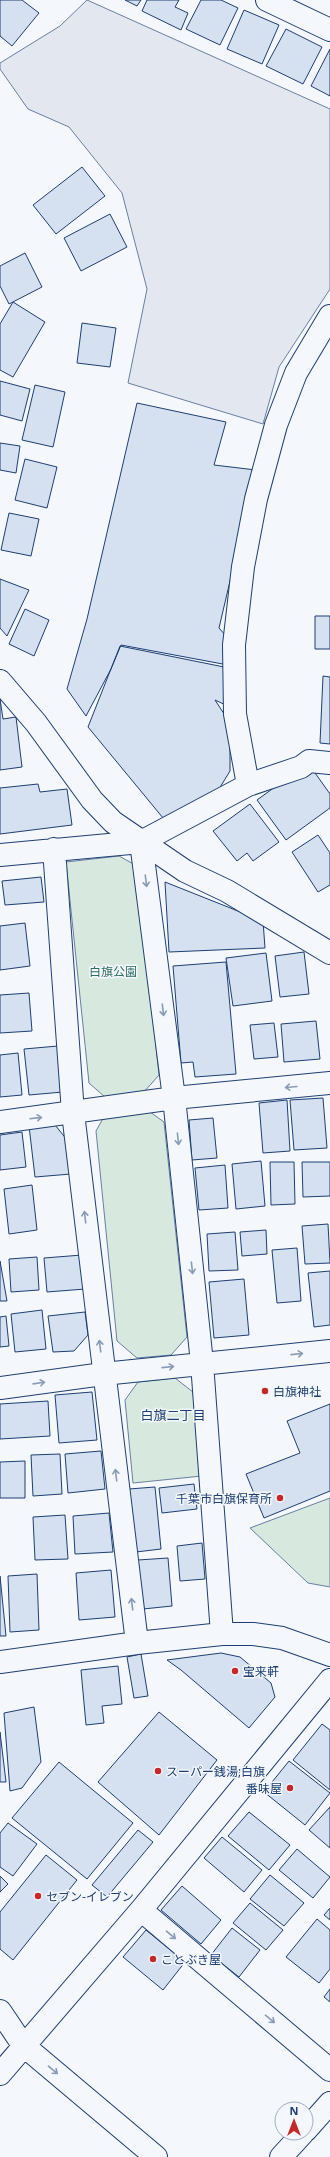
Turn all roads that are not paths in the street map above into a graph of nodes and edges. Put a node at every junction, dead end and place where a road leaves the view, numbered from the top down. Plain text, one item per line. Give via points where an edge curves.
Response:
1 (267, 0) edge
2 (330, 30) edge
3 (330, 316) edge
4 (0, 681) edge
5 (330, 763) edge
6 (248, 785) junction
7 (142, 842) junction
8 (54, 849) junction
9 (0, 855) edge
10 (330, 953) edge
11 (330, 1088) edge
12 (174, 1098) junction
13 (73, 1113) junction
14 (0, 1122) edge
15 (330, 1351) edge
16 (202, 1363) junction
17 (103, 1374) junction
18 (0, 1388) edge
19 (222, 1634) junction
20 (137, 1643) junction
21 (330, 1655) edge
22 (0, 1662) edge
23 (330, 1680) edge
24 (141, 1910) junction
25 (0, 2011) edge
26 (23, 2045) junction
27 (330, 2070) edge
28 (0, 2074) edge
29 (330, 2104) edge
30 (314, 2121) edge
31 (296, 2141) edge
32 (156, 2157) edge
33 (281, 2157) edge

1 - 2 street
3 - 6 street via 296,373 276,425 256,500 243,567 234,645 235,714
4 - 7 street via 36,723 92,800 113,822
5 - 6 street via 309,761 301,767
6 - 7 street
7 - 8 street
7 - 10 street via 185,871 227,891
7 -> 12 street
8 - 9 street
8 - 13 street
11 -> 12 street
12 - 13 street
12 -> 16 street
14 -> 13 street
17 -> 13 street
16 -> 15 street
17 -> 16 street
16 - 19 street
18 -> 17 street
20 -> 17 street
19 - 20 street
19 - 21 street via 253,1634 282,1638
20 - 22 street
23 - 24 street
24 - 26 street
24 -> 27 street
25 - 26 street
26 - 28 street
26 -> 32 street
29 - 30 street
31 - 33 street

